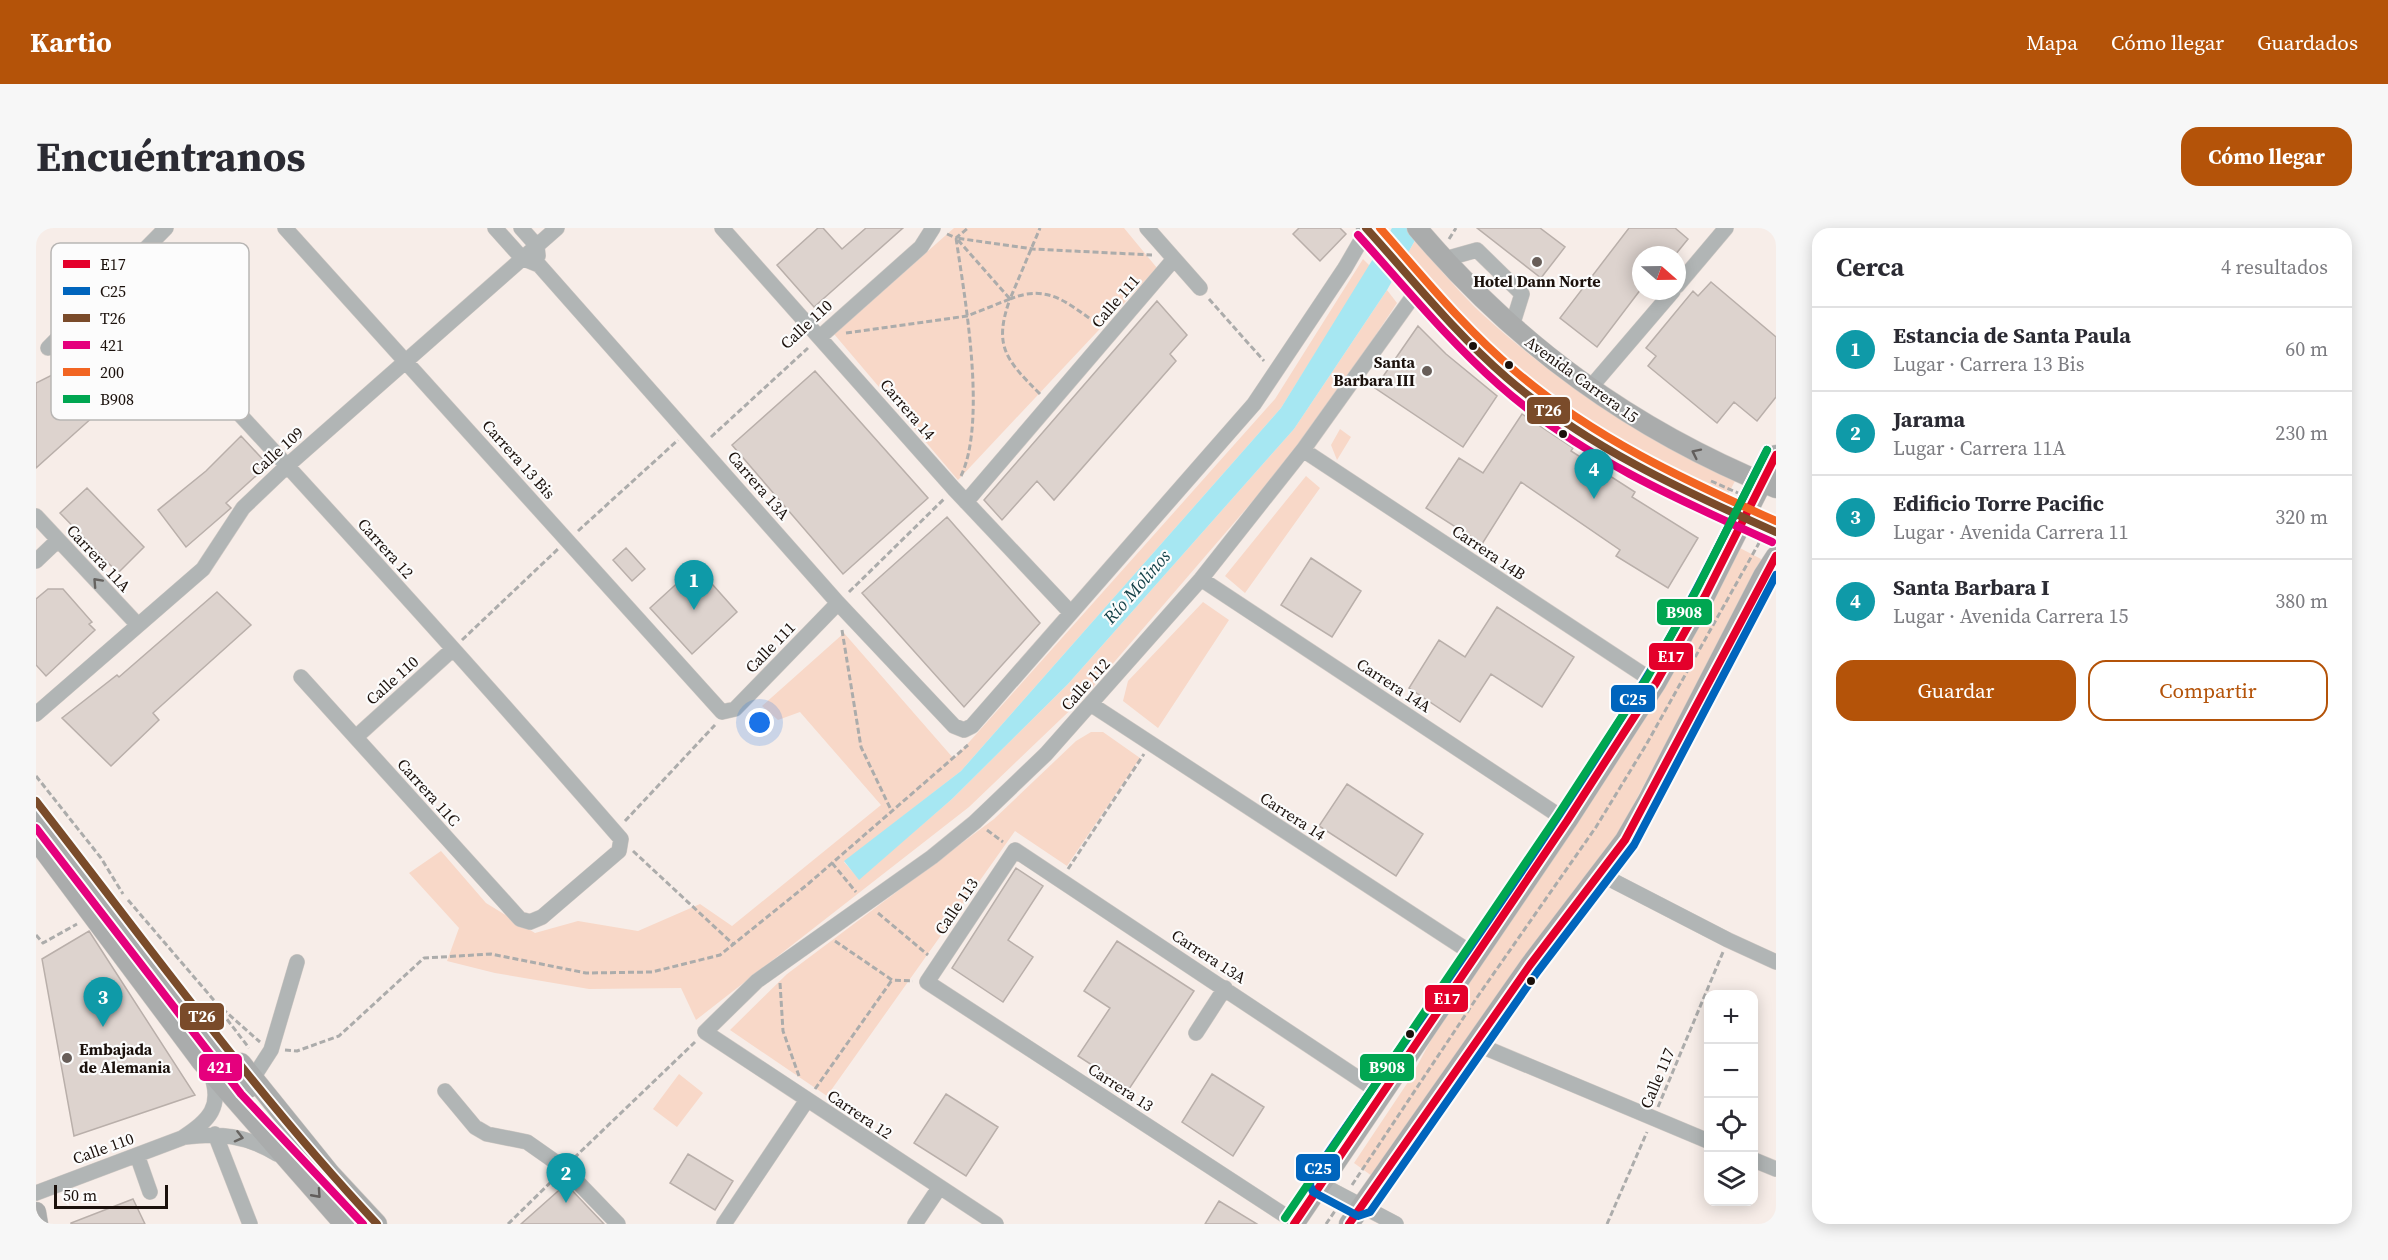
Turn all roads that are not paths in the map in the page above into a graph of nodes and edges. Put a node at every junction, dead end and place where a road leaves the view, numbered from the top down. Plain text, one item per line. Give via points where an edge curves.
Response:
1 (285, 228) edge
2 (495, 228) edge
3 (521, 228) edge
4 (557, 228) edge
5 (722, 228) edge
6 (1147, 228) edge
7 (1417, 228) edge
8 (160, 230) edge
9 (937, 230) edge
10 (1719, 230) edge
11 (1371, 233) edge
12 (148, 243) edge
13 (537, 246) junction
14 (1439, 253) junction
15 (522, 258) junction
16 (1173, 258) junction
17 (539, 265) junction
18 (1686, 274) edge
19 (1416, 284) junction
20 (1200, 288) road end
21 (1665, 300) edge
22 (1512, 326) junction
23 (820, 337) junction
24 (51, 345) edge
25 (48, 348) dead end
26 (406, 362) junction
27 (1590, 388) junction
28 (246, 420) edge
29 (1303, 450) junction
30 (1776, 455) edge
31 (288, 465) junction
32 (1769, 485) edge
33 (966, 502) junction
34 (36, 516) edge
35 (1744, 518) junction
36 (1768, 536) edge
37 (58, 540) junction
38 (1776, 556) edge
39 (36, 561) edge
40 (1201, 579) junction
41 (838, 603) junction
42 (1070, 612) junction
43 (136, 624) junction
44 (453, 649) junction
45 (301, 677) dead end
46 (1656, 683) junction
47 (1092, 705) junction
48 (726, 713) joint
49 (36, 714) edge
50 (356, 737) junction
51 (36, 801) edge
52 (36, 811) edge
53 (1567, 821) junction
54 (36, 840) edge
55 (1015, 850) joint
56 (1600, 874) junction
57 (535, 921) joint
58 (1476, 956) junction
59 (297, 962) dead end
60 (1776, 962) edge
61 (927, 982) joint
62 (1225, 988) junction
63 (705, 1032) joint
64 (1196, 1033) dead end
65 (1474, 1043) junction
66 (205, 1065) junction
67 (251, 1083) junction
68 (445, 1091) dead end
69 (1382, 1094) junction
70 (807, 1100) junction
71 (215, 1134) junction
72 (182, 1138) junction
73 (1704, 1139) edge
74 (137, 1155) junction
75 (1758, 1162) edge
76 (290, 1164) junction
77 (1776, 1169) edge
78 (1320, 1185) junction
79 (939, 1188) junction
80 (36, 1192) edge
81 (150, 1192) dead end
82 (1362, 1206) junction
83 (36, 1212) edge
84 (1294, 1223) edge
85 (38, 1224) edge
86 (250, 1224) edge
87 (344, 1224) edge
88 (377, 1224) edge
89 (618, 1224) edge
90 (723, 1224) edge
91 (915, 1224) edge
92 (996, 1224) edge
93 (1349, 1224) edge
94 (1396, 1224) edge

1 - 26 street, Carrera 13 Bis
2 - 15 street, Carrera 13A
3 - 13 street
4 - 13 street, Calle 109
5 - 23 street, Carrera 14
6 - 16 street
7 - 14 main road, Avenida Carrera 15
8 - 12 street
9 - 23 street, Calle 110
10 - 18 street
11 - 19 main road
11 - 42 street via 1254,404
13 - 15 street, Calle 109
13 - 17 street
14 - 22 main road, Avenida Carrera 15
14 - 22 street via 1477,250 1522,294
15 - 17 street, Carrera 13A
15 - 26 street, Calle 109
16 - 20 street
16 - 33 street, Calle 111
17 - 41 street, Carrera 13A
19 - 29 street, Calle 112
19 - 35 main road via 1485,358 1532,398 1626,460
21 - 27 street
22 - 27 main road, Avenida Carrera 15
23 - 33 street, Carrera 14
24 - 25 street
26 - 31 street, Calle 109
26 - 48 street, Carrera 13 Bis via 718,709
32 -> 27 main road, Avenida Carrera 15 via 1668,438
28 - 31 street, Carrera 12
29 - 40 street, Calle 112
29 - 46 street, Carrera 14B
30 - 32 main road
31 - 43 street, Calle 109 via 243,508 202,569
31 - 44 street, Carrera 12
32 - 35 main road
33 - 42 street, Carrera 14
34 - 37 street, Carrera 11A
35 - 36 main road
35 - 46 main road
37 - 39 street
43 -> 37 street, Carrera 11A
38 - 56 main road via 1648,800
40 - 47 street, Calle 112
40 - 53 street, Carrera 14A
41 - 42 street, Carrera 13A via 954,726 964,730 972,726
41 - 48 street, Calle 111 via 735,709
43 - 49 street, Calle 109
44 - 50 street, Calle 110
44 - 57 street, Carrera 12 via 618,839 615,856
45 - 50 street, Carrera 11C
46 - 53 main road
47 - 58 street, Carrera 14
47 - 63 street, Calle 112 via 975,822 932,857 862,899 824,934 757,981
50 - 57 street, Carrera 11C via 515,916
51 - 67 main road
52 - 67 main road, bridge
53 - 58 main road
54 - 66 main road, bridge
55 - 61 street, Calle 113
55 - 62 street, Carrera 13A
56 - 60 street
56 - 65 main road
58 - 69 main road
59 - 67 street via 271,1050
61 - 84 street, Carrera 13
62 - 64 street
62 - 69 street, Carrera 13A
63 - 70 street, Carrera 12
65 - 73 street
65 - 82 main road
66 - 72 street, Calle 110 via 216,1093 214,1106 209,1117
66 - 76 main road
67 - 88 main road
68 - 89 street via 487,1134 527,1142 564,1168
69 - 78 main road
70 - 79 street, Carrera 12
70 - 90 street
71 - 72 street, Calle 110
71 -> 76 street, Calle 110 via 263,1145
71 - 86 street
72 - 74 street, Calle 110
74 - 80 street, Calle 110
74 - 81 street
75 - 77 street
76 -> 87 main road
78 - 82 street
78 - 84 main road
79 - 91 street
79 - 92 street, Carrera 12
82 - 93 main road
82 - 94 street
83 - 85 main road

